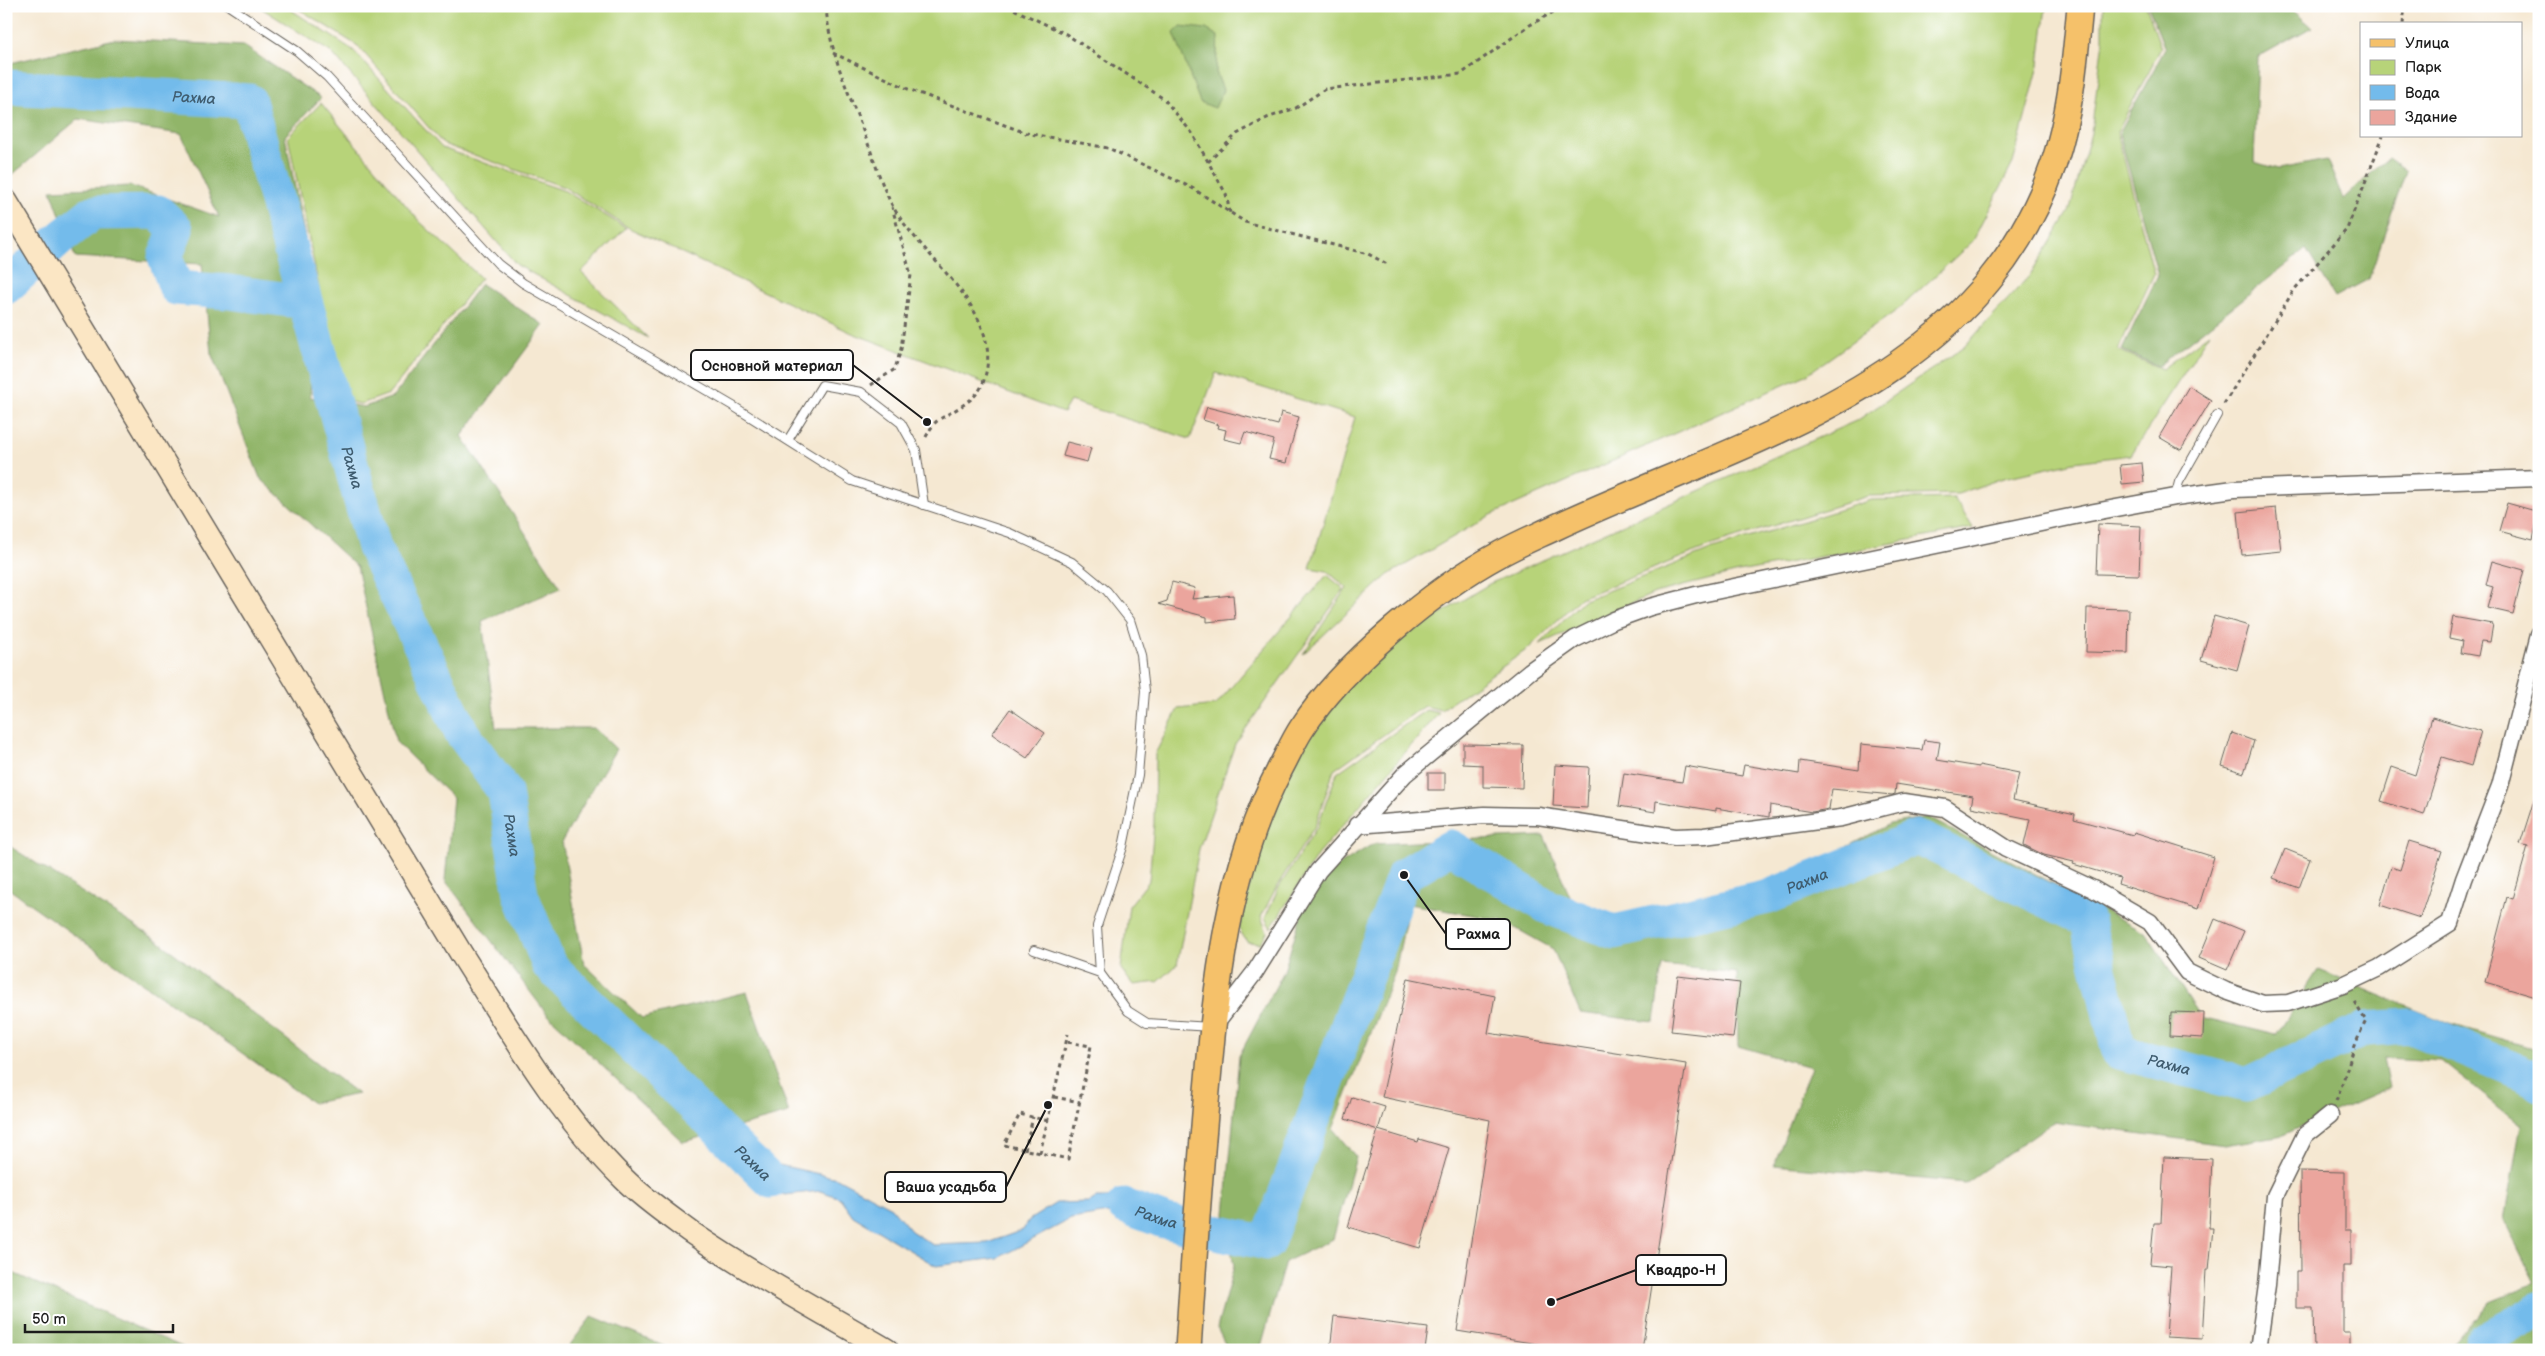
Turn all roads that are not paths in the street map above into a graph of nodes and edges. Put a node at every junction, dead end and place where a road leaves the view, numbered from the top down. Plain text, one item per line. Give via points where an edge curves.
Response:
1 (229, 6) edge
2 (2080, 6) edge
3 (6, 200) edge
4 (2217, 415) road end
5 (788, 440) junction
6 (2539, 478) edge
7 (2175, 497) junction
8 (924, 505) junction
9 (2539, 634) edge
10 (1356, 826) junction
11 (1034, 950) dead end
12 (1100, 973) junction
13 (1213, 1027) junction
14 (2330, 1116) road end
15 (888, 1350) edge
16 (1188, 1350) edge
17 (2258, 1350) edge

1 - 5 lane via 297,51 327,78 498,264 523,283
2 - 13 main road via 2069,109 2054,163 2032,216 2006,261 1978,296 1941,331 1884,374 1766,437 1599,507 1499,554 1440,592 1376,645 1339,681 1301,728 1270,788 1250,838 1226,927
3 - 15 street via 462,955 575,1126 624,1180 667,1215 726,1256
4 - 7 lane via 2179,482
5 - 8 lane via 852,481
5 - 8 lane via 822,386 861,392 901,423 916,450
6 - 7 street via 2234,489
7 - 10 street via 1696,596 1614,620 1575,639 1530,670 1405,774
8 - 12 lane via 1010,533 1072,562 1107,591 1130,620 1140,655 1144,700 1138,775 1123,847 1097,926
9 - 10 street via 2500,786 2450,923 2386,964 2343,985 2288,1003 2263,1004 2226,991 2188,972 2150,922 2093,889 2006,848 1945,808 1904,802 1841,818 1675,837 1538,816 1484,815
10 - 13 street via 1318,871 1255,972
11 - 12 lane
12 - 13 lane via 1128,1011 1147,1023
13 - 16 main road
14 - 17 street via 2305,1135 2275,1196

